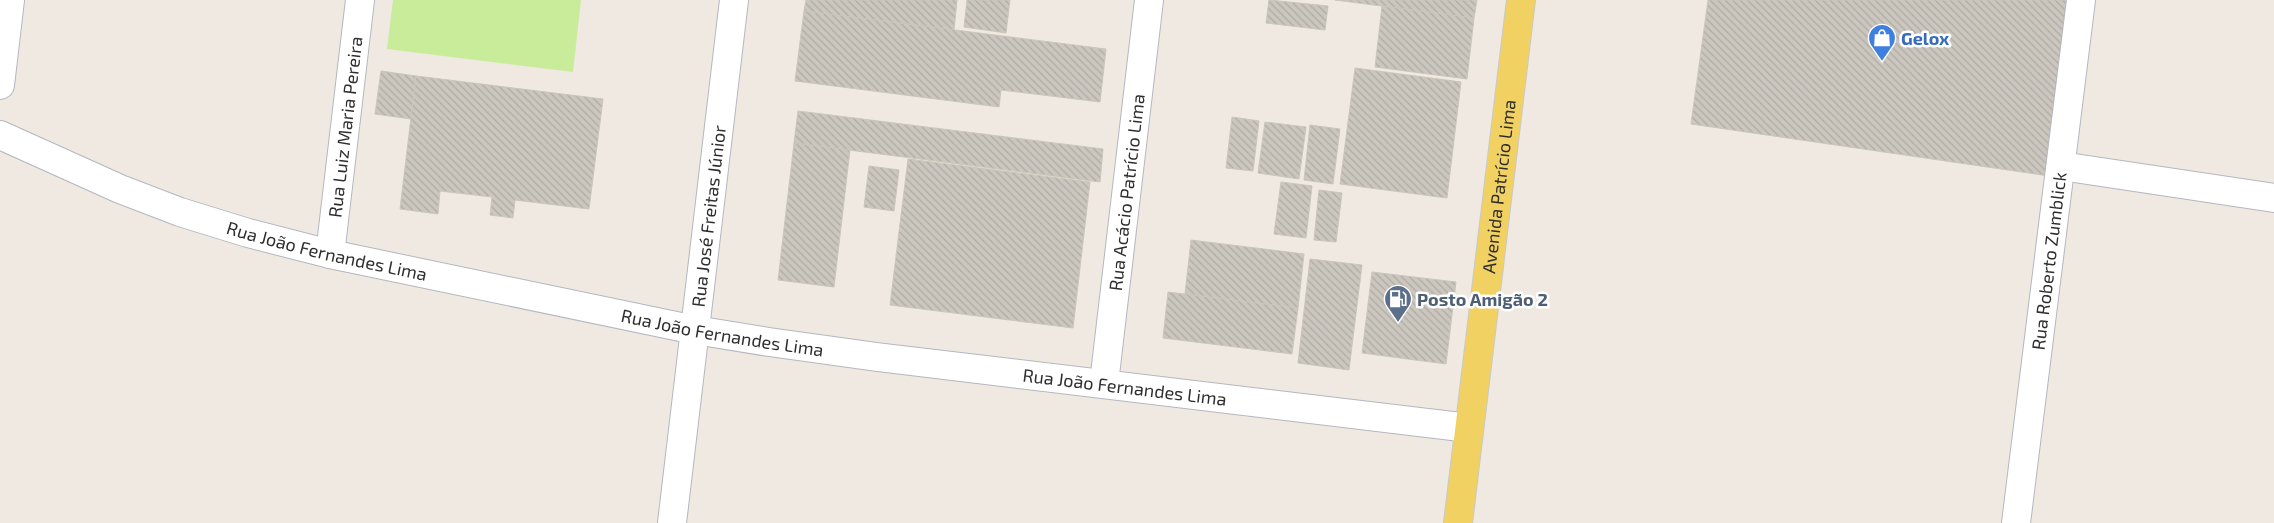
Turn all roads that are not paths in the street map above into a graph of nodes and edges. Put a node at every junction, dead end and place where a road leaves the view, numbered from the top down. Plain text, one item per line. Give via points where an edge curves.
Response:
1 (10, 0) edge
2 (360, 0) edge
3 (734, 0) edge
4 (1149, 0) edge
5 (1521, 0) edge
6 (2082, 0) edge
7 (0, 85) edge
8 (0, 135) edge
9 (2061, 166) junction
10 (2274, 198) edge
11 (330, 254) junction
12 (695, 330) junction
13 (1104, 383) junction
14 (1469, 428) junction
15 (672, 523) edge
16 (1458, 523) edge
17 (2016, 523) edge

1 - 7 street
2 - 11 street, Rua Luiz Maria Pereira
3 - 12 street, Rua José Freitas Júnior
4 - 13 street, Rua Acácio Patrício Lima
5 - 14 main road, Avenida Patrício Lima
6 - 9 street, Rua Roberto Zumblick
8 - 11 street, Rua João Fernandes Lima via 180,212
9 - 10 street
9 - 17 street, Rua Roberto Zumblick
11 - 12 street, Rua João Fernandes Lima
12 - 13 street, Rua João Fernandes Lima via 867,355
12 - 15 street, Rua José Freitas Júnior
13 - 14 street, Rua João Fernandes Lima
14 - 16 main road, Avenida Patrício Lima

